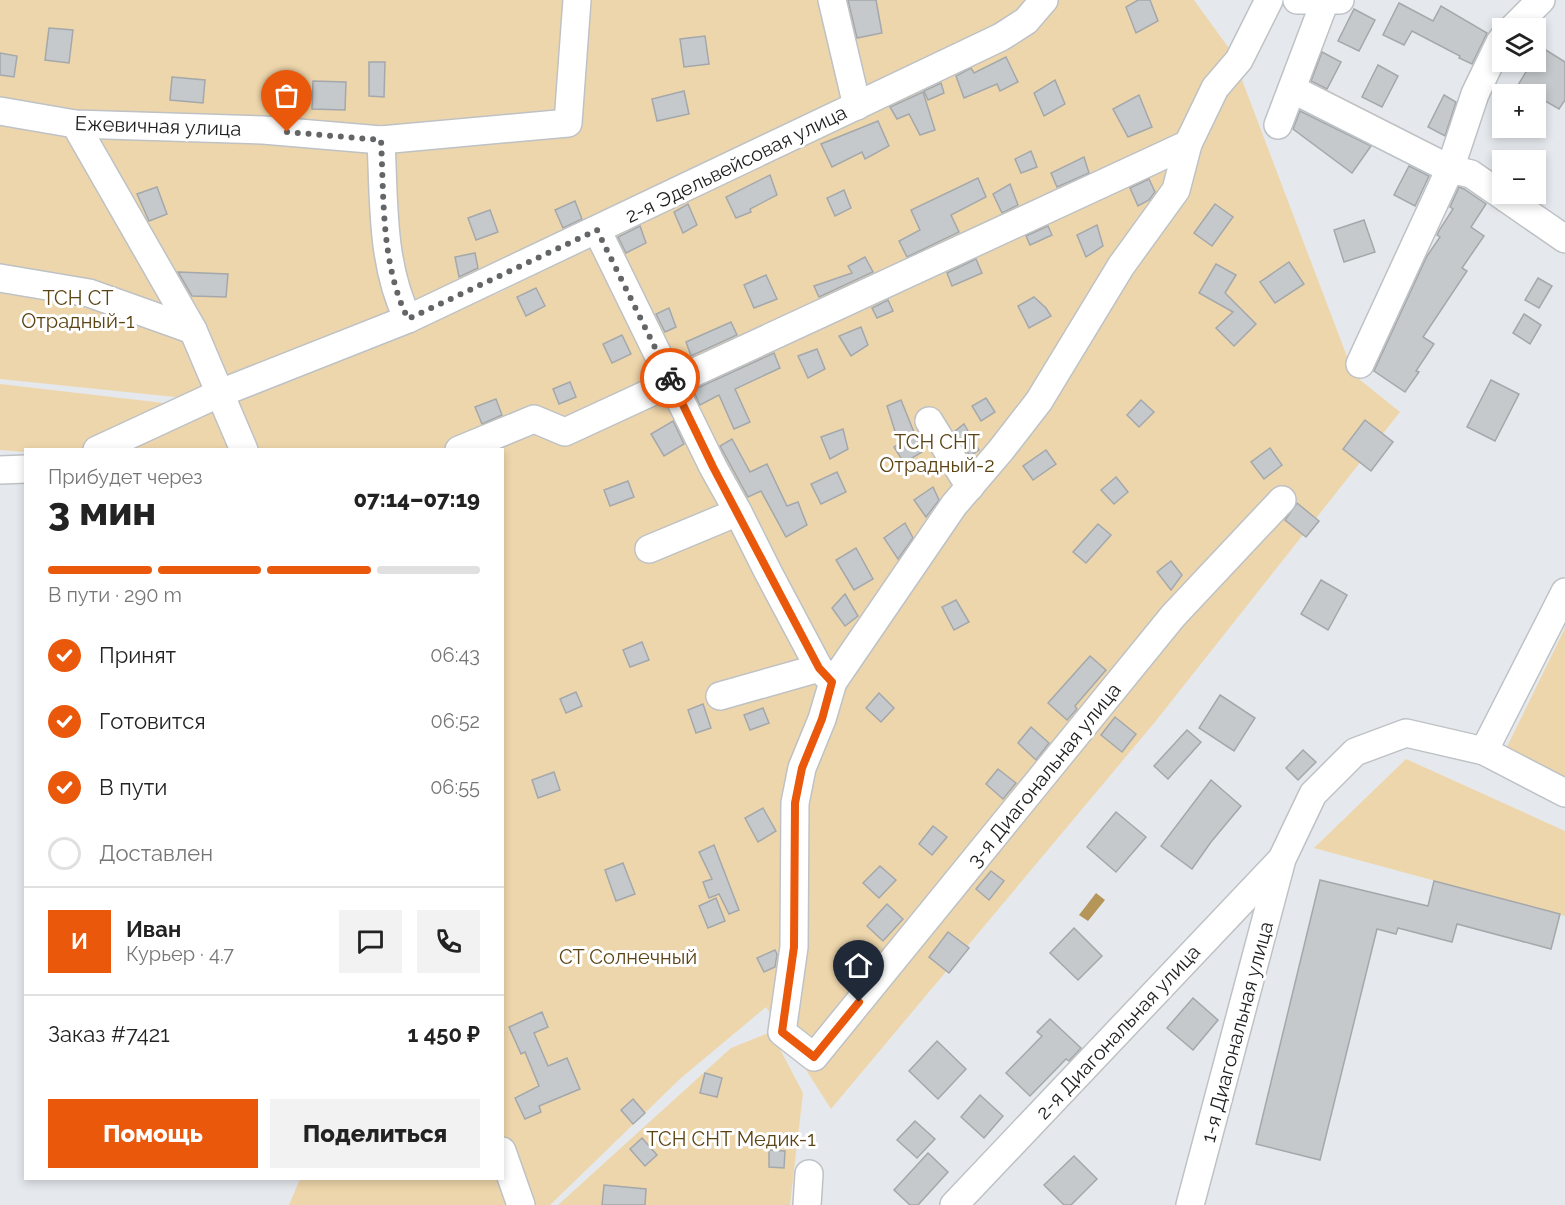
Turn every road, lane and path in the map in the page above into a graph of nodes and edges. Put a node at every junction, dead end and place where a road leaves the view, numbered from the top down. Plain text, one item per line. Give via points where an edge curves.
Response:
1 (577, 0) edge
2 (832, 0) edge
3 (1044, 0) edge
4 (1269, 0) edge
5 (1297, 0) edge
6 (1541, 0) edge
7 (1332, 1) edge
8 (1523, 18) edge
9 (1492, 59) edge
10 (1292, 89) junction
11 (857, 106) junction
12 (0, 111) edge
13 (75, 124) junction
14 (1278, 124) dead end
15 (381, 140) junction
16 (1188, 144) junction
17 (1450, 169) junction
18 (597, 230) junction
19 (1565, 239) edge
20 (0, 278) edge
21 (408, 319) junction
22 (193, 330) junction
23 (1360, 364) dead end
24 (672, 382) junction
25 (218, 393) junction
26 (929, 422) dead end
27 (101, 448) edge
28 (243, 448) edge
29 (464, 448) edge
30 (24, 469) edge
31 (0, 470) edge
32 (970, 487) junction
33 (1282, 500) dead end
34 (738, 512) junction
35 (650, 549) dead end
36 (1565, 592) edge
37 (826, 675) junction
38 (720, 696) dead end
39 (1484, 751) junction
40 (1565, 793) edge
41 (1282, 859) junction
42 (504, 1157) edge
43 (809, 1174) dead end
44 (521, 1205) edge
45 (807, 1205) edge
46 (954, 1205) edge
47 (1190, 1205) edge

1 - 15 street, Ежевичная улица via 568,123
2 - 11 street
3 - 11 street, 2-я Эдельвейсовая улица via 1026,21 1001,37
4 - 16 street via 1239,60 1215,88
5 - 7 street
6 - 8 street
7 - 10 street
9 - 17 street via 1475,94
10 - 14 street
10 - 17 street
11 - 18 street, 2-я Эдельвейсовая улица
12 - 13 street, Ежевичная улица
13 - 15 street, Ежевичная улица via 263,130
13 - 22 street
15 - 21 street via 387,243 399,302
16 - 24 street
16 - 32 street via 1176,190 1121,266 1039,401
17 - 19 street via 1470,174
17 - 23 street
18 - 21 street, 2-я Эдельвейсовая улица
18 - 24 street
20 - 22 street via 89,293
21 - 25 street, 2-я Эдельвейсовая улица
22 - 25 street
24 - 29 street via 565,432 534,419
24 - 34 street
25 - 27 street, 2-я Эдельвейсовая улица
25 - 28 street
26 - 32 street
30 - 31 street
32 - 37 street
33 - 37 street, 3-я Диагональная улица via 1173,616 814,1057 782,1032 794,947 795,803 802,768 822,719
34 - 35 street
34 - 37 street
36 - 39 street
37 - 38 street
39 - 40 street
39 - 41 street via 1406,734 1355,752 1313,794
41 - 46 street, 2-я Диагональная улица
41 - 47 street, 1-я Диагональная улица
42 - 44 street
43 - 45 street

